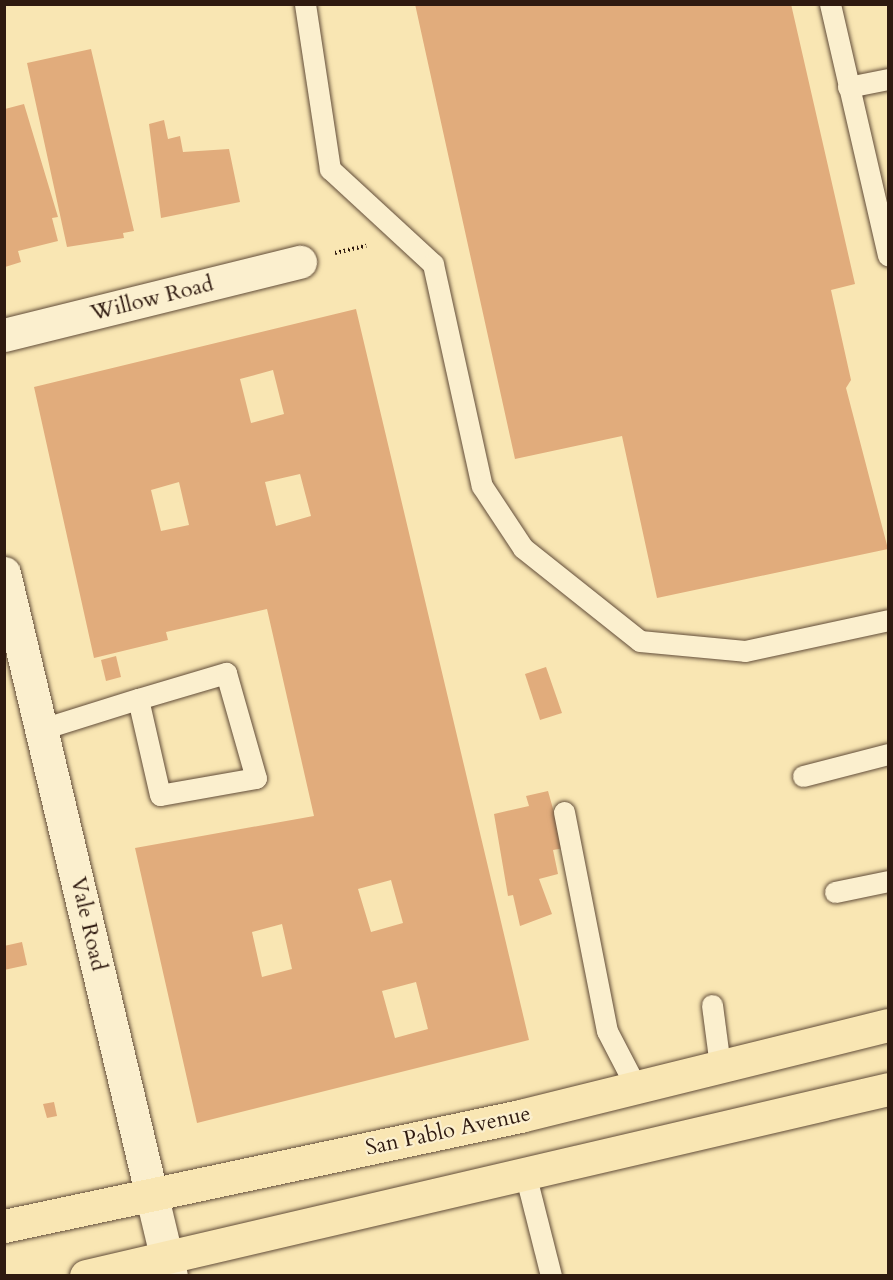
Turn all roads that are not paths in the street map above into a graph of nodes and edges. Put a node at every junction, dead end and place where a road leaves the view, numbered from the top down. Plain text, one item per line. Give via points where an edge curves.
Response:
1 (305, 4) edge
2 (830, 4) edge
3 (888, 79) edge
4 (848, 87) junction
5 (881, 202) edge
6 (888, 255) edge
7 (300, 262) road end
8 (4, 335) edge
9 (4, 573) edge
10 (9, 612) edge
11 (888, 620) edge
12 (138, 699) junction
13 (42, 729) junction
14 (888, 754) edge
15 (803, 776) dead end
16 (564, 812) dead end
17 (888, 881) edge
18 (836, 892) dead end
19 (712, 1005) dead end
20 (888, 1024) edge
21 (720, 1066) junction
22 (636, 1088) junction
23 (888, 1089) edge
24 (525, 1173) junction
25 (151, 1193) junction
26 (4, 1226) edge
27 (169, 1266) edge
28 (86, 1275) edge
29 (551, 1275) edge

1 - 11 lane via 330,169 433,264 482,486 523,548 640,641 745,651
2 - 4 lane
3 - 4 lane
4 - 5 lane
5 - 6 lane
7 - 8 street, Willow Road
9 - 10 street, Vale Road
10 - 13 street, Vale Road
12 - 12 lane via 226,673 256,778 160,795
12 - 13 lane
13 - 25 street, Vale Road
14 - 15 lane
16 - 22 lane via 607,1031
17 - 18 lane
19 - 21 lane
20 - 21 main road, San Pablo Avenue
21 - 22 main road, San Pablo Avenue
22 - 25 main road, San Pablo Avenue
23 - 24 main road
24 - 27 main road
24 - 29 lane
25 - 26 main road, San Pablo Avenue
25 - 27 street, Vale Road
27 - 28 main road

